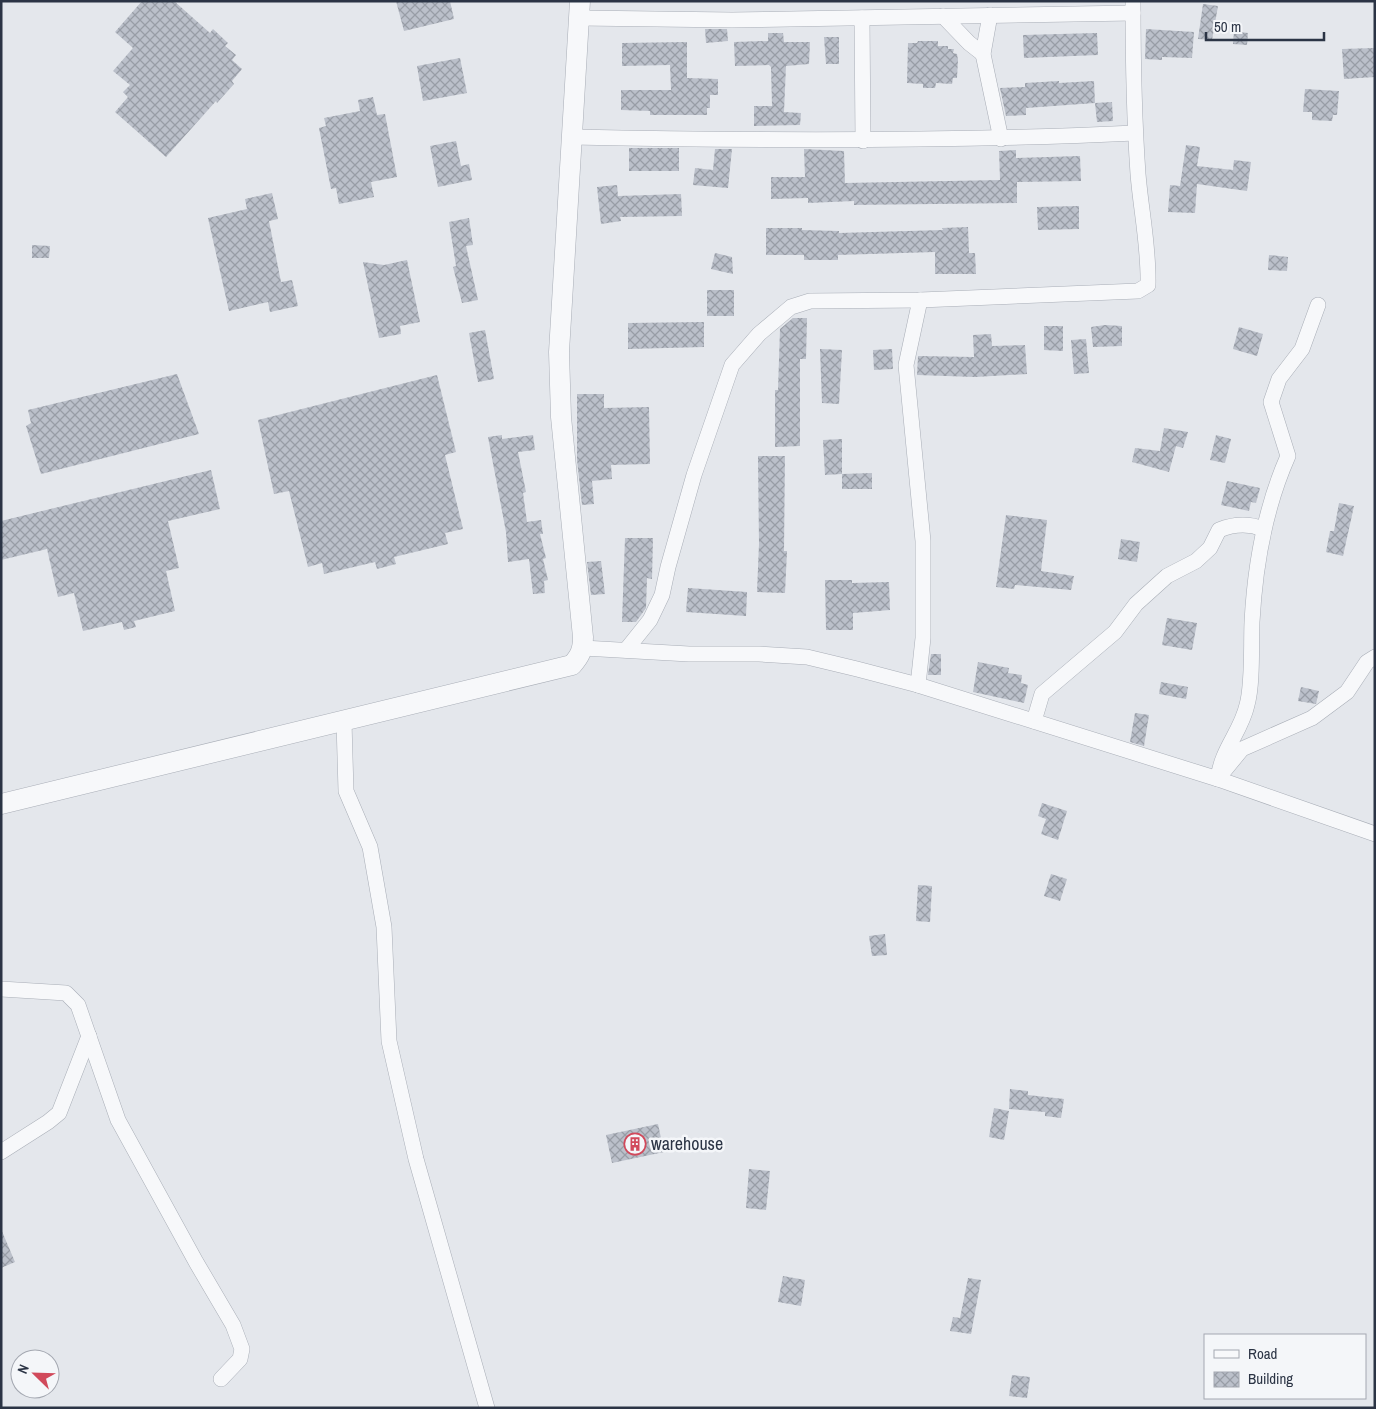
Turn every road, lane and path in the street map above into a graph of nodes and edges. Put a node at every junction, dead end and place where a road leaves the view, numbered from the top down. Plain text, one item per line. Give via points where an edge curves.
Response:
1 (1133, 7) edge
2 (580, 10) edge
3 (990, 15) junction
4 (943, 16) junction
5 (862, 18) junction
6 (983, 54) junction
7 (1135, 133) junction
8 (573, 137) junction
9 (1001, 139) junction
10 (863, 141) junction
11 (920, 300) junction
12 (1318, 305) dead end
13 (1263, 529) junction
14 (583, 648) junction
15 (626, 650) junction
16 (1375, 657) edge
17 (918, 684) junction
18 (1034, 721) junction
19 (344, 722) junction
20 (1218, 779) junction
21 (1, 804) edge
22 (1375, 834) edge
23 (1, 989) edge
24 (89, 1036) junction
25 (1, 1152) edge
26 (221, 1379) dead end
27 (487, 1408) edge

1 - 3 street
1 - 7 street
2 - 5 street via 732,20
2 - 8 street
3 - 4 street
3 - 6 street
4 - 5 street
4 - 6 street
5 - 10 street
6 - 9 street
7 - 9 street
7 - 11 street via 1142,218 1149,257 1148,284 1138,292
8 - 10 street
8 - 14 street via 559,352 561,417
9 - 10 street
11 - 15 street via 810,301 791,307 759,334 732,365 694,476 662,595 650,620
11 - 17 street via 906,365 923,540
12 - 13 street via 1302,349 1279,379 1271,402 1288,456
13 - 18 street via 1252,525 1219,530 1210,548 1196,561 1161,582 1136,604 1115,632 1042,694
13 - 20 street via 1253,609 1247,706 1220,762
14 - 15 street
14 - 19 street via 572,666
15 - 17 street via 807,657
16 - 20 street via 1367,662 1347,692 1312,718 1242,749
17 - 18 street
18 - 20 street
19 - 21 street
19 - 27 street via 346,791 370,846 384,927 389,1041 416,1159
20 - 22 street
23 - 24 street via 66,993 78,1005
24 - 25 street via 59,1113
24 - 26 street via 118,1120 233,1325 242,1349 240,1359

